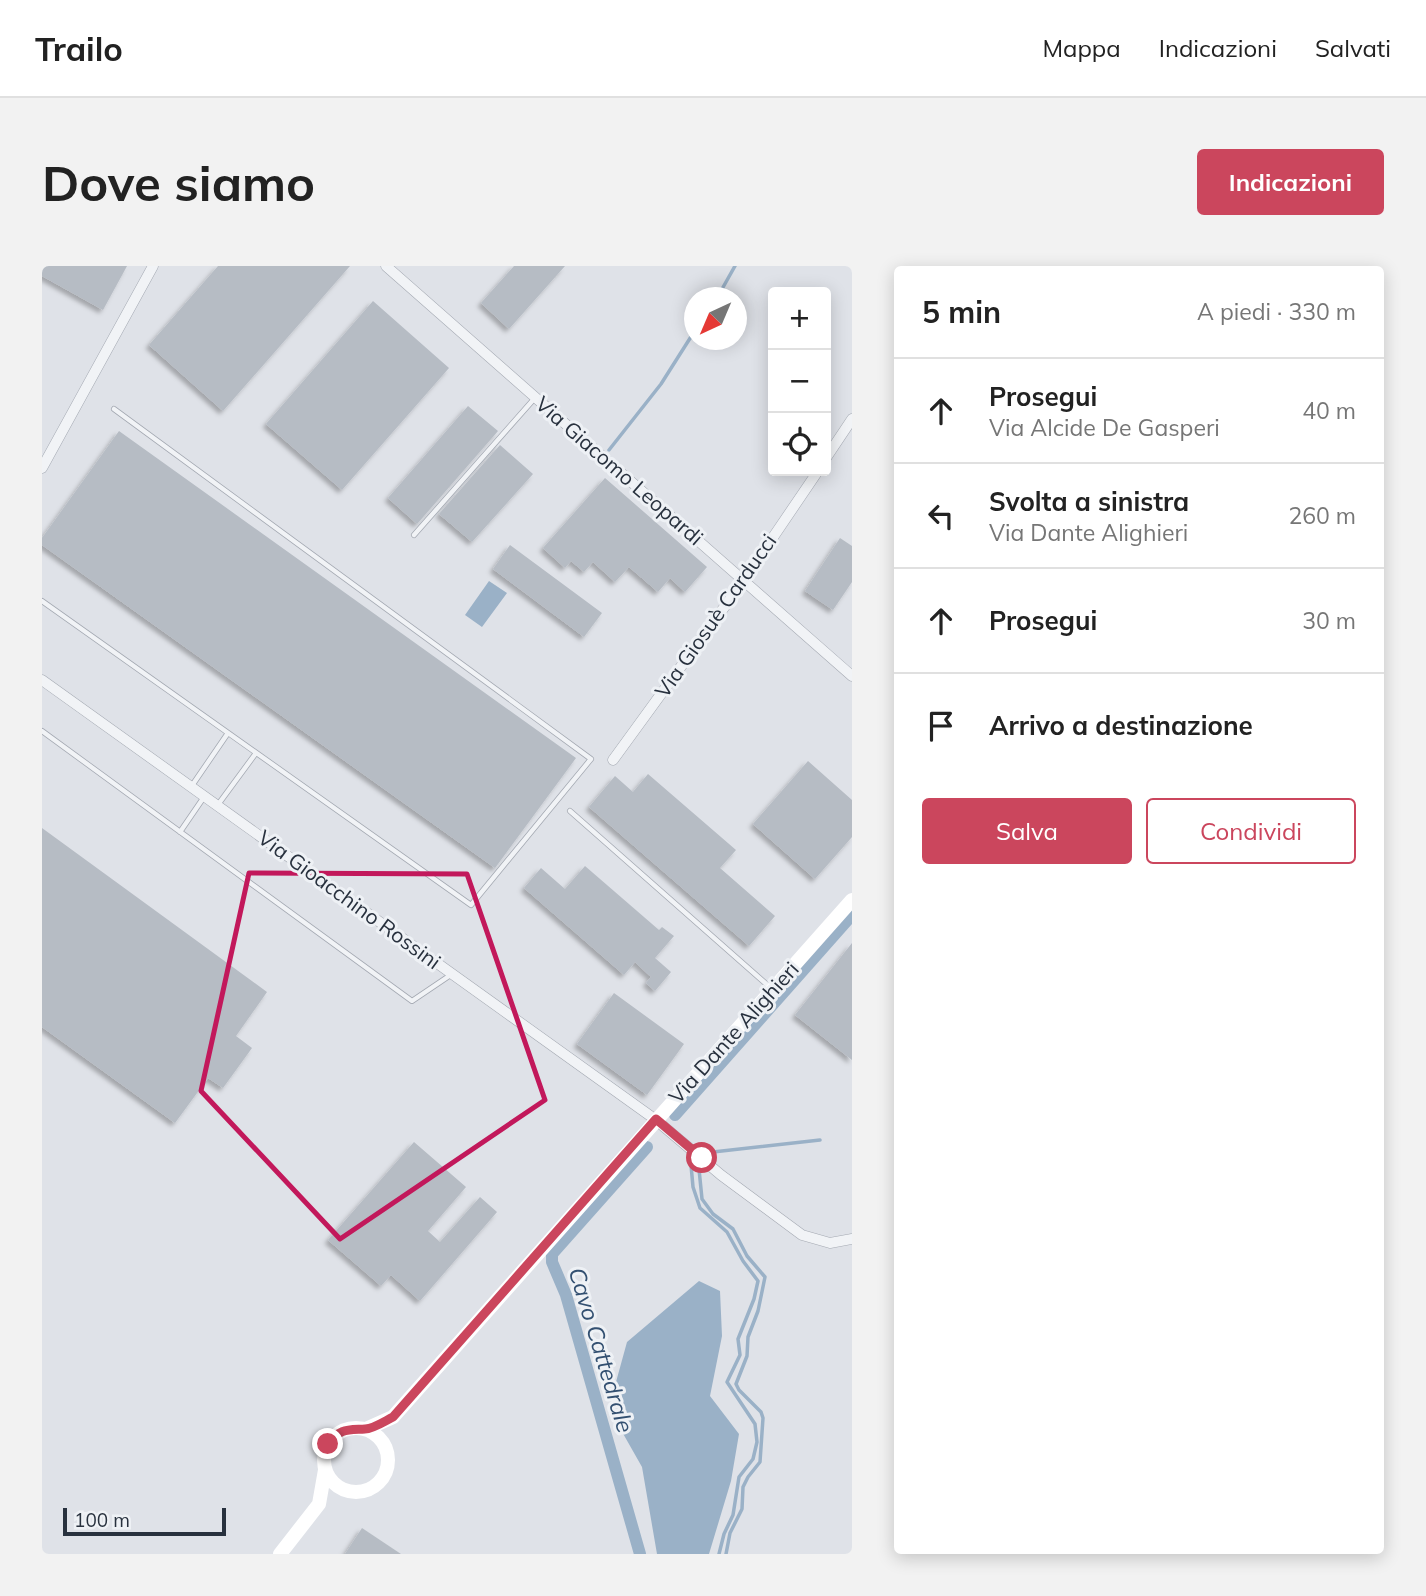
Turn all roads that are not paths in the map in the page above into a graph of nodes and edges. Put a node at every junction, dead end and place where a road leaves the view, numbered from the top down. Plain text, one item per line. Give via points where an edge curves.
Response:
1 (153, 266) edge
2 (386, 266) edge
3 (536, 397) junction
4 (114, 409) dead end
5 (852, 419) edge
6 (831, 450) edge
7 (42, 468) edge
8 (815, 476) edge
9 (414, 535) dead end
10 (744, 580) junction
11 (42, 601) edge
12 (852, 676) edge
13 (42, 680) edge
14 (42, 731) edge
15 (228, 733) junction
16 (256, 753) junction
17 (613, 760) dead end
18 (191, 787) junction
19 (205, 797) junction
20 (217, 806) junction
21 (570, 811) dead end
22 (180, 832) junction
23 (852, 900) edge
24 (453, 974) junction
25 (772, 989) junction
26 (656, 1119) junction
27 (852, 1239) edge
28 (393, 1417) junction
29 (366, 1429) junction
30 (384, 1444) junction
31 (325, 1470) junction
32 (348, 1492) junction
33 (319, 1504) junction
34 (279, 1554) edge

1 - 7 street
2 - 3 street, Via Giacomo Leopardi
3 - 9 lane
3 - 10 street, Via Giacomo Leopardi
4 - 16 lane via 591,759 471,905
5 - 6 street
8 - 10 street, Via Giosuè Carducci
10 - 12 street, Via Giacomo Leopardi
10 - 17 street, Via Giosuè Carducci
11 - 15 lane
13 - 18 street, Via Gioacchino Rossini
14 - 22 lane
15 - 16 lane
15 - 18 lane
16 - 20 lane
18 - 19 street, Via Gioacchino Rossini
19 - 20 street, Via Gioacchino Rossini
19 - 22 lane
20 - 24 street, Via Gioacchino Rossini
21 - 25 lane
22 - 24 lane via 412,1001
23 - 25 main road, Via Dante Alighieri
24 - 26 street, Via Gioacchino Rossini
25 - 26 main road, Via Dante Alighieri
26 - 27 street, Via Gioacchino Rossini via 802,1236 830,1243
26 - 28 main road, Via Dante Alighieri
28 - 29 main road, Via Dante Alighieri
28 - 30 main road, Via Dante Alighieri
29 - 30 main road
29 - 31 main road via 352,1428 335,1435 325,1450
30 - 32 main road via 389,1461 381,1481 368,1491
31 - 32 main road via 332,1483
31 - 33 main road
32 - 33 main road
33 - 34 main road

